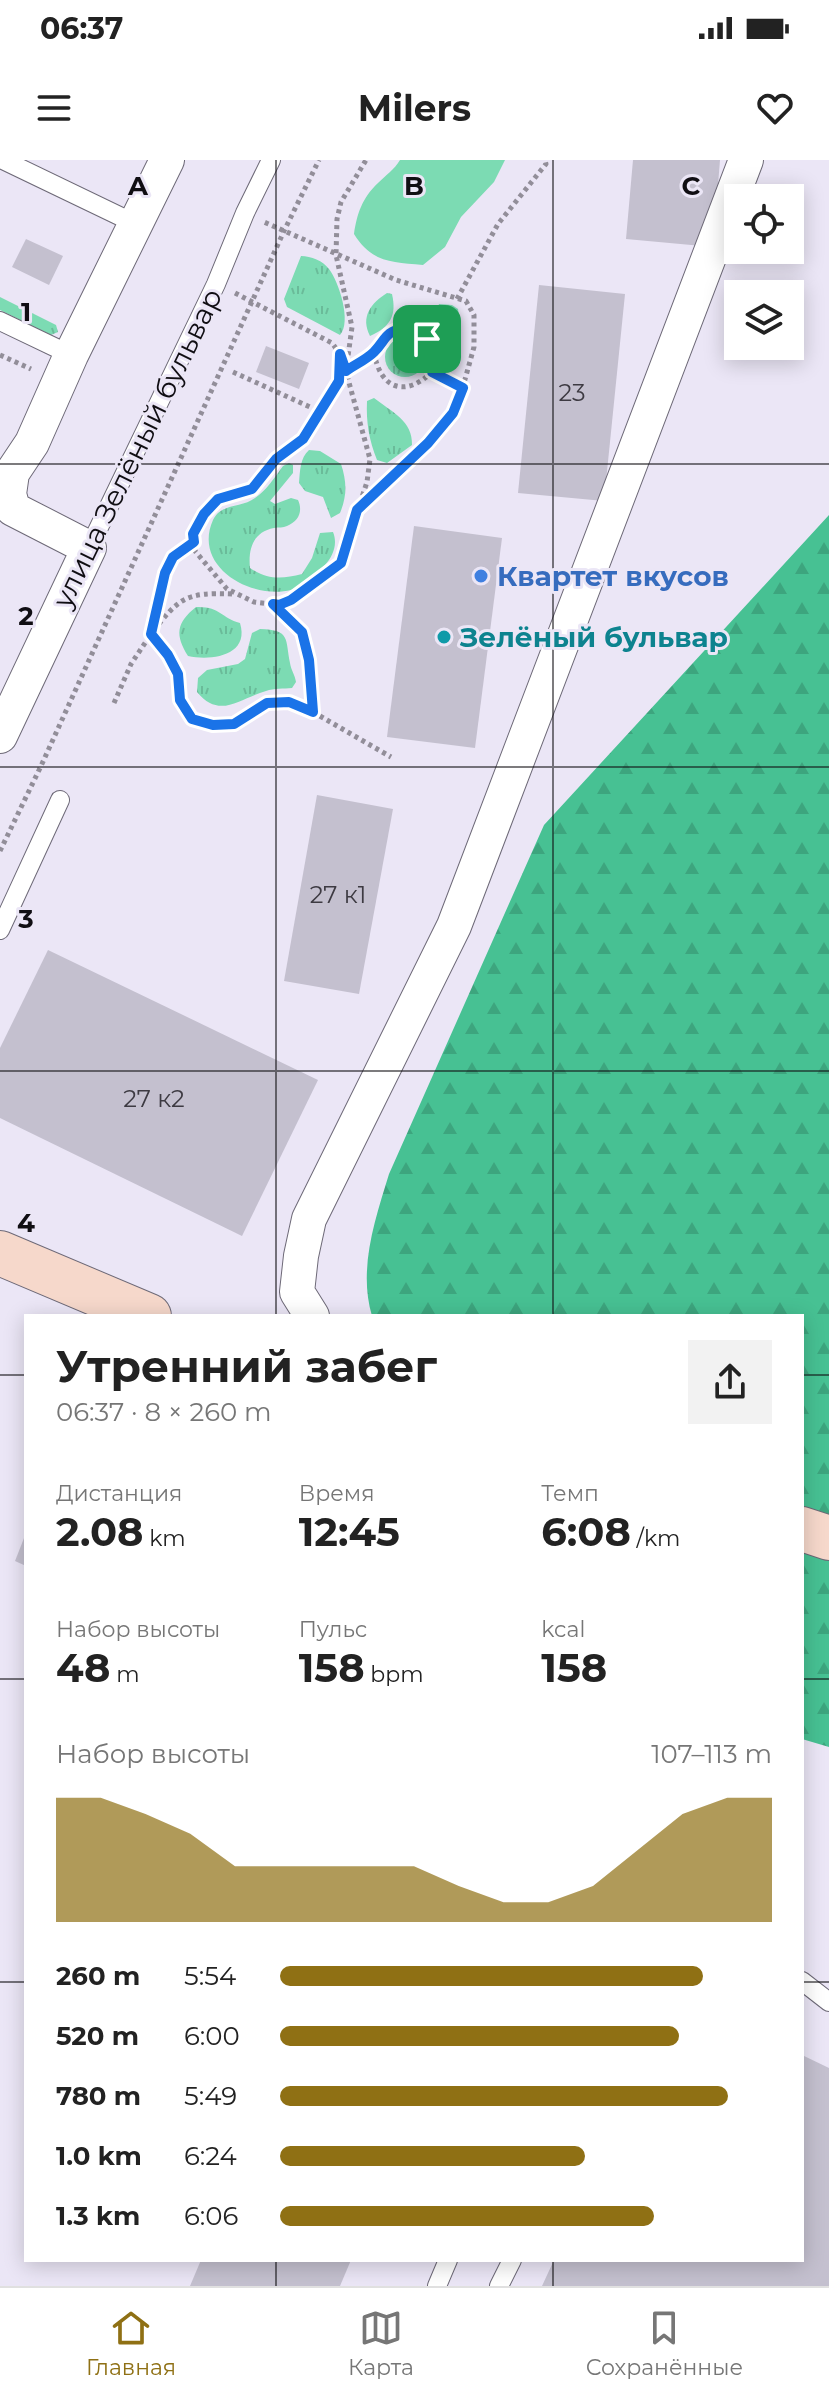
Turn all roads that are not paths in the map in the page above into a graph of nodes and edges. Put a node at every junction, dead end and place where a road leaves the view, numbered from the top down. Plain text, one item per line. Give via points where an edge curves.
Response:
1 (3, 160) edge
2 (167, 160) edge
3 (271, 160) edge
4 (746, 160) edge
5 (136, 224) junction
6 (0, 321) edge
7 (71, 355) junction
8 (5, 493) edge
9 (89, 548) junction
10 (0, 736) edge
11 (60, 800) dead end
12 (0, 930) edge
13 (0, 1253) edge
14 (144, 1314) edge
15 (311, 1314) edge
16 (804, 1530) edge
17 (829, 1538) edge
18 (804, 1983) edge
19 (829, 2002) edge
20 (447, 2262) edge
21 (511, 2262) edge
22 (437, 2286) edge
23 (499, 2286) edge

1 - 5 lane
2 - 5 street
3 - 9 lane, улица Зелёный бульвар
4 - 15 street via 454,926 309,1219 297,1292
5 - 7 street
6 - 7 lane
7 - 8 street
8 - 9 street via 13,509
9 - 10 street, улица Зелёный бульвар
11 - 12 lane
13 - 14 main road
16 - 17 main road
18 - 19 lane
20 - 22 lane
21 - 23 lane

